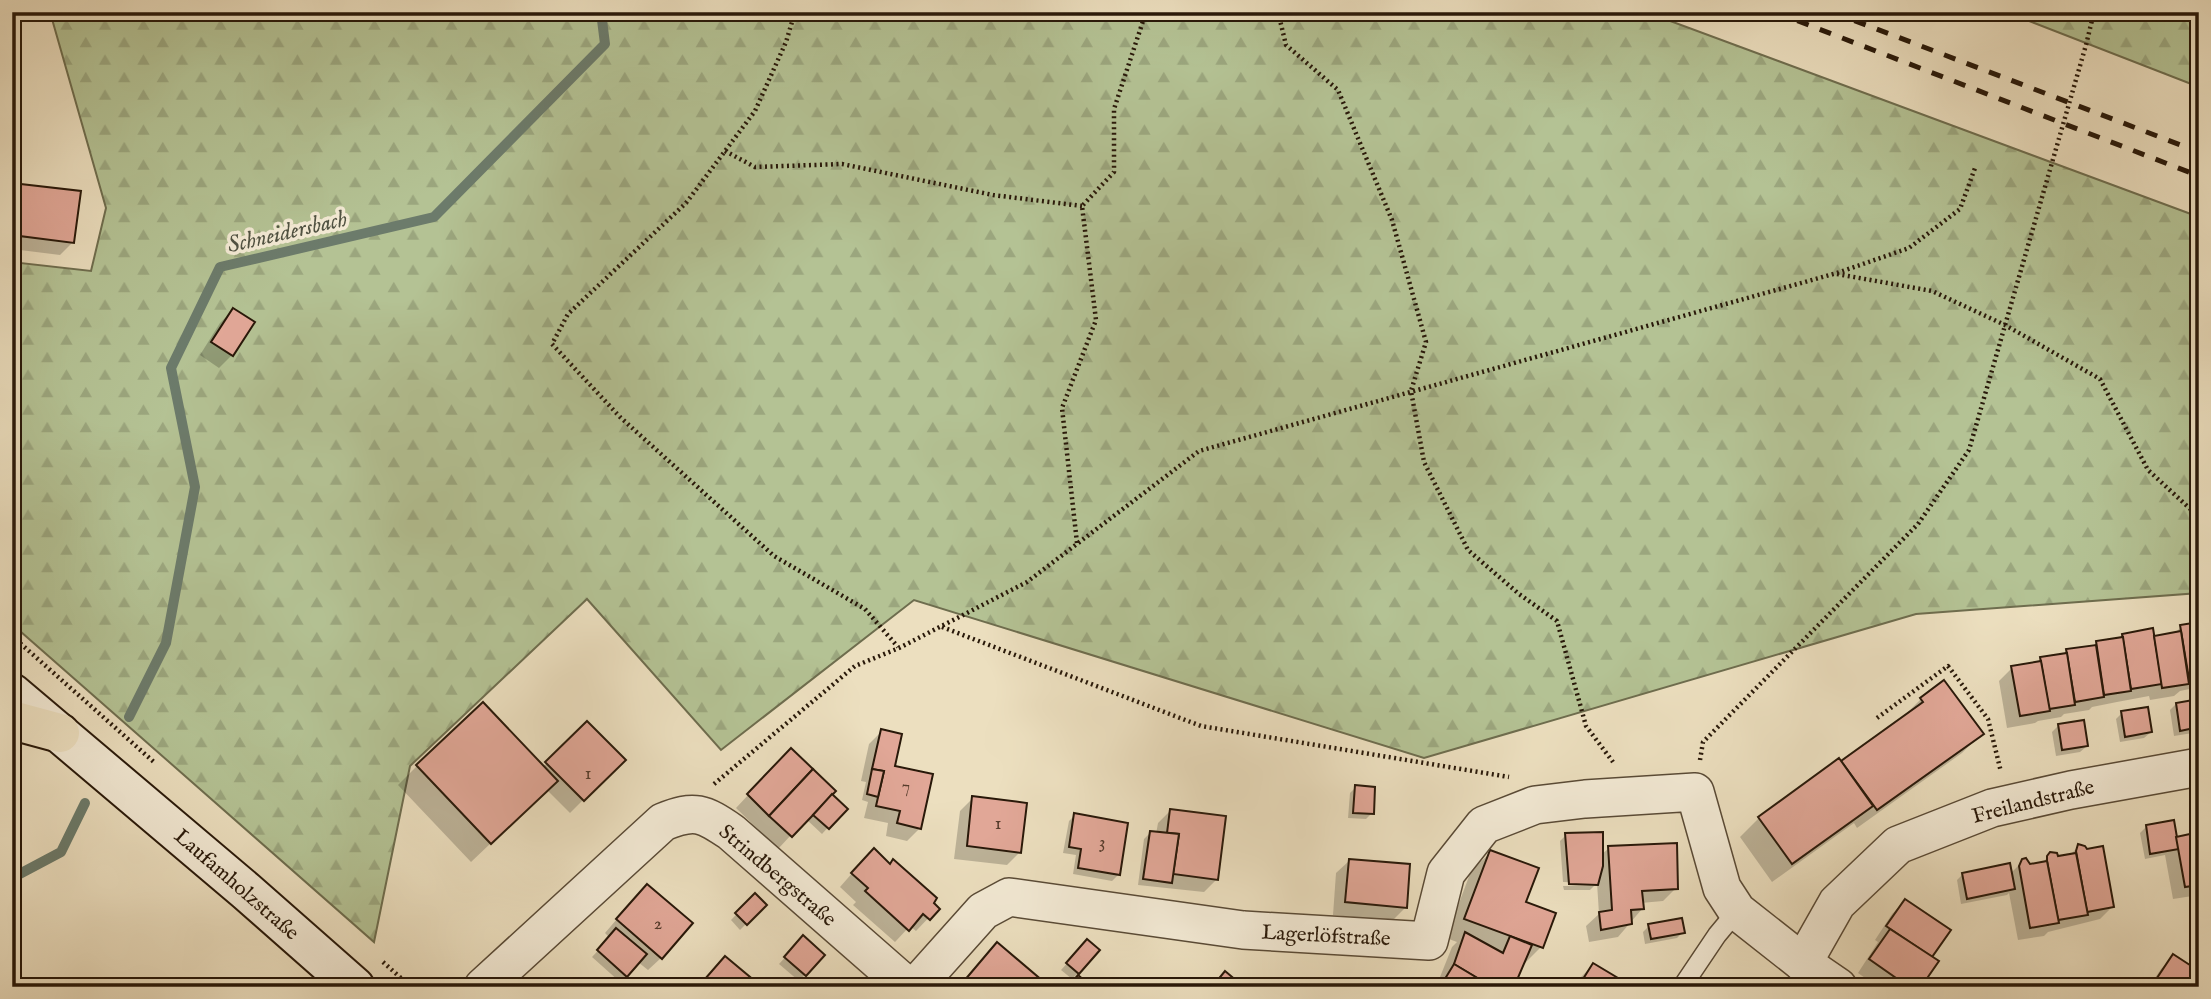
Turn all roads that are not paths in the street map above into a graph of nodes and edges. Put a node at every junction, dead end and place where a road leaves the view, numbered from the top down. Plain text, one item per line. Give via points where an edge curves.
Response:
1 (12, 693) edge
2 (12, 720) edge
3 (60, 733) junction
4 (2199, 767) edge
5 (1737, 911) junction
6 (1803, 963) junction
7 (355, 987) edge
8 (484, 987) edge
9 (908, 987) edge
10 (915, 987) edge
11 (1682, 987) edge
12 (1838, 987) edge

1 - 3 main road, Laufamholzstraße
2 - 3 highway
3 - 7 main road, Laufamholzstraße
4 - 6 street, Freilandstraße via 1992,808 1898,845 1837,903
5 - 6 street
5 - 10 street, Lagerlöfstraße via 1722,888 1695,792 1585,799 1535,804 1484,825 1446,873 1429,941 1243,930 1009,897 983,911
5 - 11 lane
6 - 12 street
8 - 9 street, Strindbergstraße via 663,822 684,816 708,816 731,832

